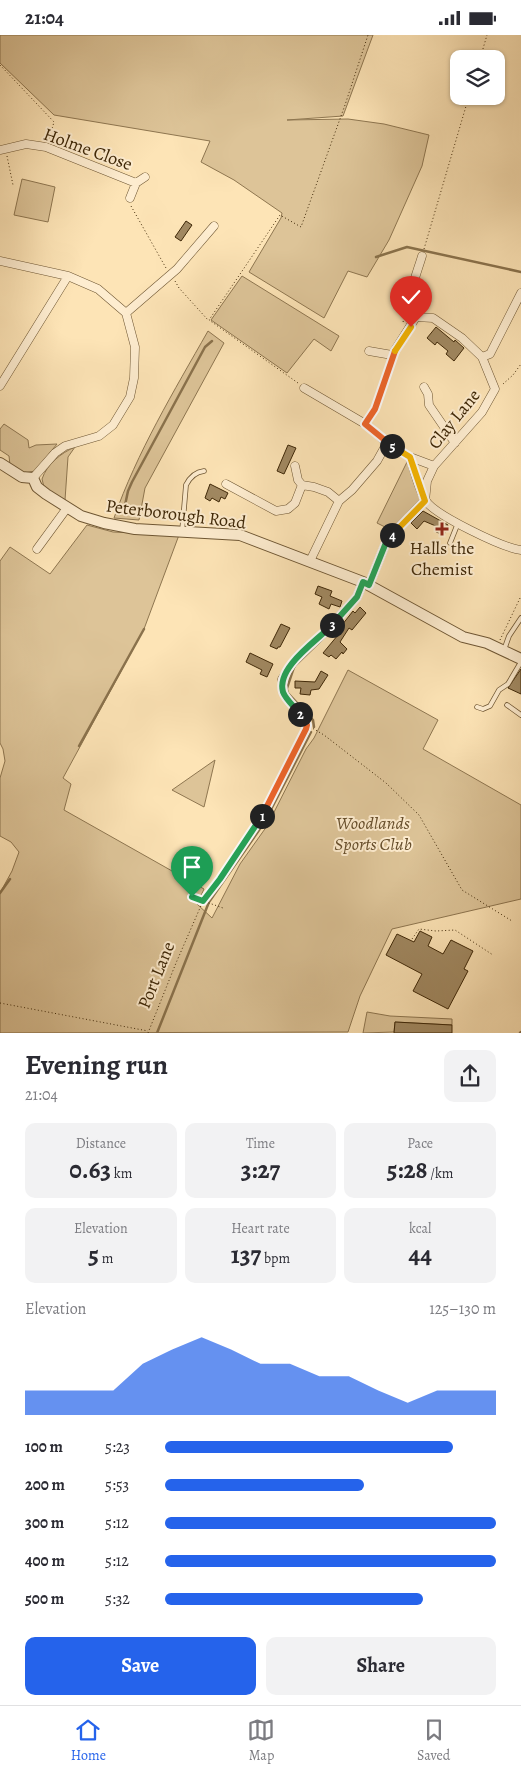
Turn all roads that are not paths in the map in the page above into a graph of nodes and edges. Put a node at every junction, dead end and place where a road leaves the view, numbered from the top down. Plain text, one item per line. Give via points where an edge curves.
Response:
1 (2, 149) edge
2 (145, 177) dead end
3 (136, 183) junction
4 (130, 198) road end
5 (214, 226) dead end
6 (422, 256) dead end
7 (0, 261) edge
8 (68, 276) junction
9 (521, 293) edge
10 (126, 313) junction
11 (416, 317) junction
12 (369, 351) dead end
13 (482, 357) junction
14 (0, 386) edge
15 (304, 387) road end
16 (424, 387) dead end
17 (387, 443) junction
18 (455, 443) junction
19 (410, 457) junction
20 (0, 463) edge
21 (295, 467) dead end
22 (434, 467) junction
23 (204, 471) dead end
24 (32, 478) junction
25 (226, 485) dead end
26 (302, 485) junction
27 (339, 501) junction
28 (425, 501) junction
29 (67, 508) junction
30 (458, 523) junction
31 (182, 532) junction
32 (450, 543) dead end
33 (37, 549) dead end
34 (521, 550) edge
35 (310, 561) junction
36 (366, 583) junction
37 (521, 618) edge
38 (500, 648) junction
39 (521, 660) edge
40 (284, 692) road end
41 (507, 705) dead end
42 (477, 707) dead end
43 (521, 715) edge

1 - 3 street, Holme Close via 26,144 46,147
2 - 3 street
3 - 4 street
5 - 10 street via 171,275
6 - 11 street via 410,301
7 - 8 street
8 - 10 street via 98,289
8 - 14 street
9 - 13 street via 490,353
10 - 24 street via 135,361 130,397 123,411 99,437 72,443 55,453
11 - 12 street via 392,355
11 - 13 street via 432,317
13 - 18 street, Clay Lane via 496,389 482,412
15 - 17 street via 365,424
16 - 18 street via 431,410
17 - 19 street
17 - 27 street via 377,461
18 - 22 street, Clay Lane
19 - 22 street
19 - 28 street
20 - 24 street, Peterborough Road via 22,477
21 - 26 street
22 - 28 street, Clay Lane via 427,481
23 - 31 lane via 194,474 186,485
24 - 29 street, Peterborough Road via 37,487
25 - 26 street via 276,511 288,509 295,503
26 - 27 street via 328,492
27 - 35 street
28 - 30 street
28 - 36 street via 394,532
29 - 31 street, Peterborough Road via 104,523
29 - 33 street
30 - 32 lane
30 - 34 street via 512,549
31 - 35 street, Peterborough Road via 240,535
35 - 36 street, Peterborough Road
36 - 38 street, Peterborough Road via 463,637
36 - 40 street via 329,628 293,663 282,679
37 - 38 lane
38 - 39 street, Peterborough Road
39 - 42 lane via 508,684 499,690 490,706
41 - 43 lane

